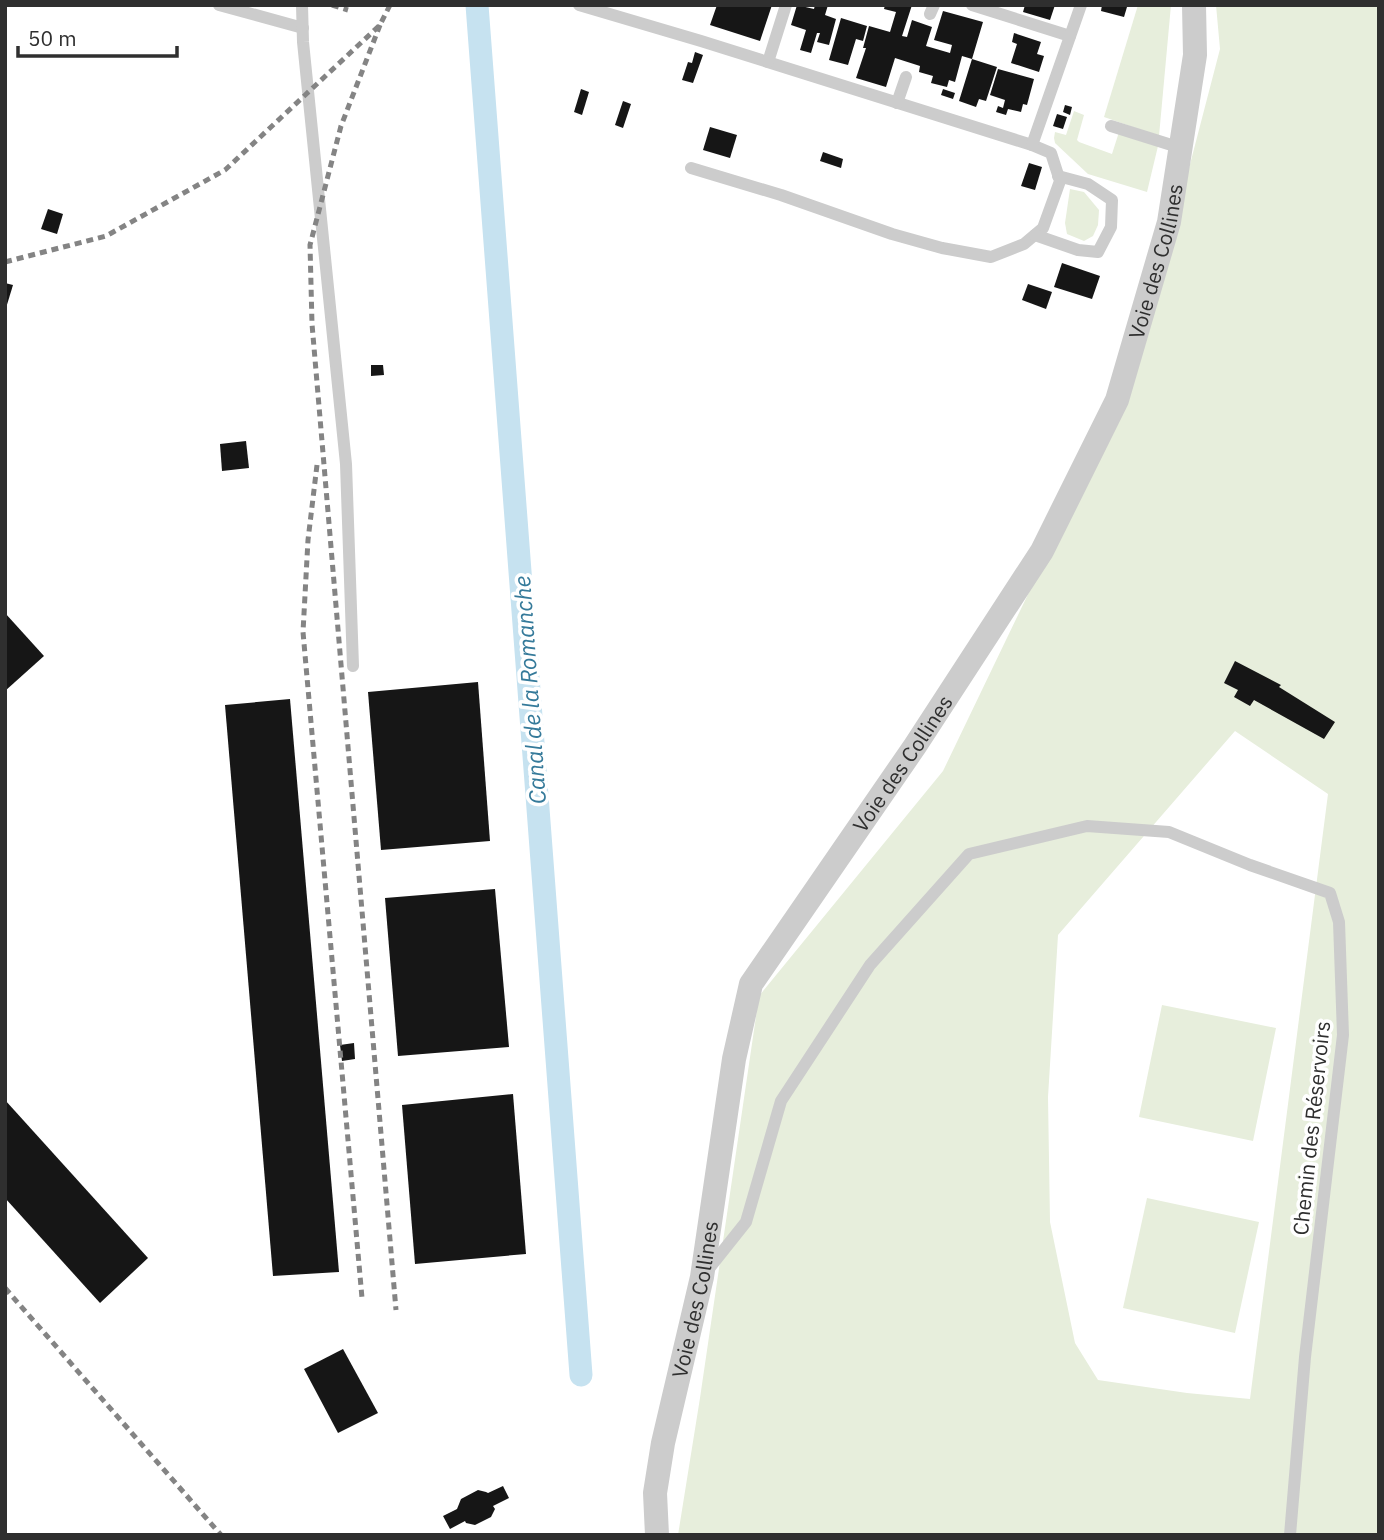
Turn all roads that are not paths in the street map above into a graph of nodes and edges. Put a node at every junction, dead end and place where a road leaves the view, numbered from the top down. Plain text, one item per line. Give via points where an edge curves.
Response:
1 (219, 5) edge
2 (302, 5) edge
3 (579, 5) edge
4 (786, 5) edge
5 (972, 5) edge
6 (1081, 5) edge
7 (1194, 5) edge
8 (303, 28) junction
9 (1070, 36) junction
10 (768, 62) junction
11 (906, 77) dead end
12 (897, 103) junction
13 (1111, 125) dead end
14 (1031, 145) junction
15 (1181, 148) junction
16 (691, 169) dead end
17 (1058, 176) junction
18 (1035, 235) junction
19 (353, 666) dead end
20 (702, 1276) junction
21 (657, 1535) edge
22 (1290, 1535) edge

1 - 8 lane
2 - 8 lane
3 - 10 lane
4 - 10 lane
5 - 9 lane
6 - 9 lane
7 - 15 street, Voie des Collines via 1195,55
8 - 19 lane via 346,464
9 - 14 lane
10 - 12 lane
11 - 12 lane
12 - 14 lane
13 - 15 lane
14 - 17 lane via 1051,153
15 - 20 street, Voie des Collines via 1169,222 1117,400 1042,551 751,984 734,1059
16 - 18 lane via 942,248 991,257
17 - 18 lane via 1043,228
17 - 18 lane via 1088,184 1112,200 1111,227 1098,252
20 - 21 street, Voie des Collines via 661,1456 655,1493
20 - 22 lane, Chemin des Réservoirs via 746,1222 781,1101 870,965 970,854 1087,826 1169,832 1331,893 1339,922 1343,1035 1305,1357

